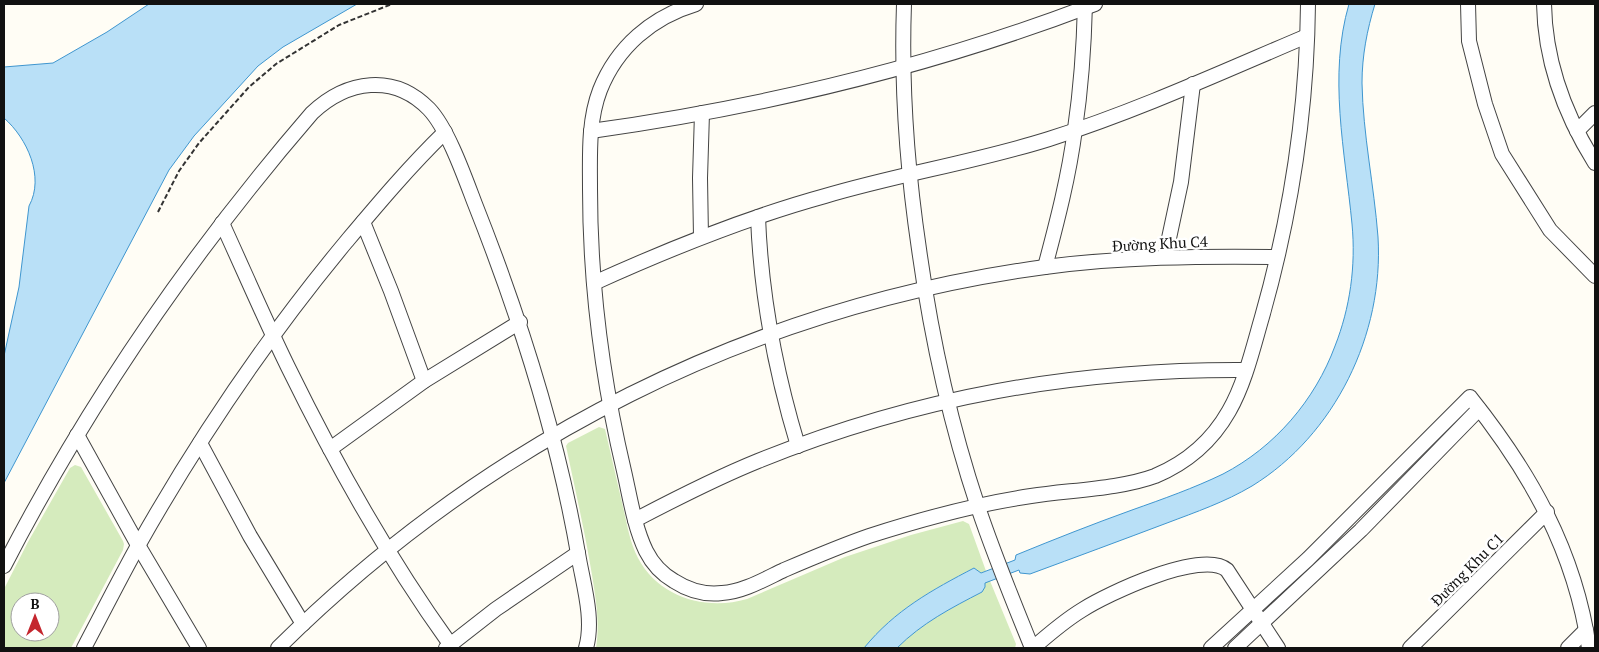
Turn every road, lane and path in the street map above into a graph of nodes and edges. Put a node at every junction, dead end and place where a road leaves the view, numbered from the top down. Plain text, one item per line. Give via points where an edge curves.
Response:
1 (392, 4) edge
2 (696, 4) edge
3 (904, 4) edge
4 (1308, 4) edge
5 (1468, 4) edge
6 (1544, 4) edge
7 (1088, 5) edge
8 (1307, 36) junction
9 (903, 66) junction
10 (1193, 84) junction
11 (702, 113) junction
12 (1595, 113) edge
13 (1075, 130) junction
14 (591, 131) junction
15 (1577, 131) junction
16 (444, 132) junction
17 (1595, 163) edge
18 (910, 175) junction
19 (158, 212) dead end
20 (758, 217) junction
21 (363, 222) junction
22 (222, 223) junction
23 (701, 237) junction
24 (1165, 257) junction
25 (1277, 257) junction
26 (1045, 267) junction
27 (1595, 276) edge
28 (594, 283) junction
29 (925, 289) junction
30 (520, 322) junction
31 (769, 334) junction
32 (273, 335) junction
33 (1245, 370) junction
34 (424, 381) junction
35 (947, 400) junction
36 (609, 405) junction
37 (1479, 409) junction
38 (78, 434) junction
39 (553, 435) junction
40 (200, 443) junction
41 (798, 446) junction
42 (330, 449) junction
43 (977, 506) junction
44 (1547, 512) junction
45 (635, 520) junction
46 (138, 545) junction
47 (388, 549) junction
48 (578, 553) junction
49 (4, 566) edge
50 (1253, 610) junction
51 (303, 624) junction
52 (1262, 624) junction
53 (1586, 630) junction
54 (448, 646) edge
55 (84, 648) edge
56 (200, 648) edge
57 (278, 648) edge
58 (586, 648) edge
59 (1032, 648) edge
60 (1211, 648) edge
61 (1235, 648) edge
62 (1278, 648) edge
63 (1410, 648) edge
64 (1568, 648) edge
65 (1589, 648) edge

1 - 19 path via 339,24 276,64 250,87 199,143 179,171
2 - 14 street via 662,17 627,46 600,89
3 - 9 street
4 - 8 street
5 - 27 street via 1470,41 1485,104 1502,154 1550,230
6 - 15 street via 1553,66 1561,95
7 - 9 street
7 - 13 street
8 - 10 street
8 - 25 street via 1297,151
9 - 11 street via 804,92
9 - 18 street
10 - 13 street
10 - 24 street via 1182,174
11 - 14 street
11 - 23 street
12 - 15 street
13 - 18 street via 1015,149
13 - 26 street via 1064,192
14 - 28 street via 590,209
15 - 17 street
16 - 21 street
16 - 22 street via 430,110 406,92 388,86 358,86 341,92 312,113
16 - 30 street
18 - 20 street
18 - 29 street
20 - 23 street
20 - 31 street
21 - 32 street
21 - 34 street
22 - 32 street
22 - 38 street via 139,338
23 - 28 street
24 - 25 street, Đường Khu C4
24 - 26 street, Đường Khu C4
25 - 33 street
26 - 29 street, Đường Khu C4
28 - 36 street
29 - 31 street, Đường Khu C4 via 845,309
29 - 35 street
30 - 34 street
30 - 39 street
31 - 36 street, Đường Khu C4
31 - 41 street
32 - 40 street
32 - 42 street
33 - 35 street via 1162,371 1082,378
33 - 43 street via 1232,406 1211,437 1196,452 1169,470 1135,482
34 - 42 street
35 - 41 street via 865,422
35 - 43 street
36 - 39 street, Đường Khu C4
36 - 45 street
37 - 44 street via 1521,467
37 - 50 street via 1470,397
37 - 52 street via 1400,491
38 - 46 street
38 - 49 street
39 - 47 street, Đường Khu C4 via 465,491
39 - 48 street
40 - 46 street
40 - 51 street via 250,536
41 - 45 street via 707,484
42 - 47 street
43 - 45 street via 860,539 747,587 722,593 690,589 664,574 645,550
43 - 59 street
44 - 53 street via 1571,573
44 - 63 street, Đường Khu C1
46 - 55 street
46 - 56 street
47 - 51 street, Đường Khu C4
47 - 54 street
48 - 54 street
48 - 58 street via 588,618
50 - 52 street
50 - 59 street via 1224,568 1195,566 1147,579 1112,594 1066,620
50 - 60 street
51 - 57 street, Đường Khu C4
52 - 61 street
52 - 62 street
53 - 64 street
53 - 65 street

